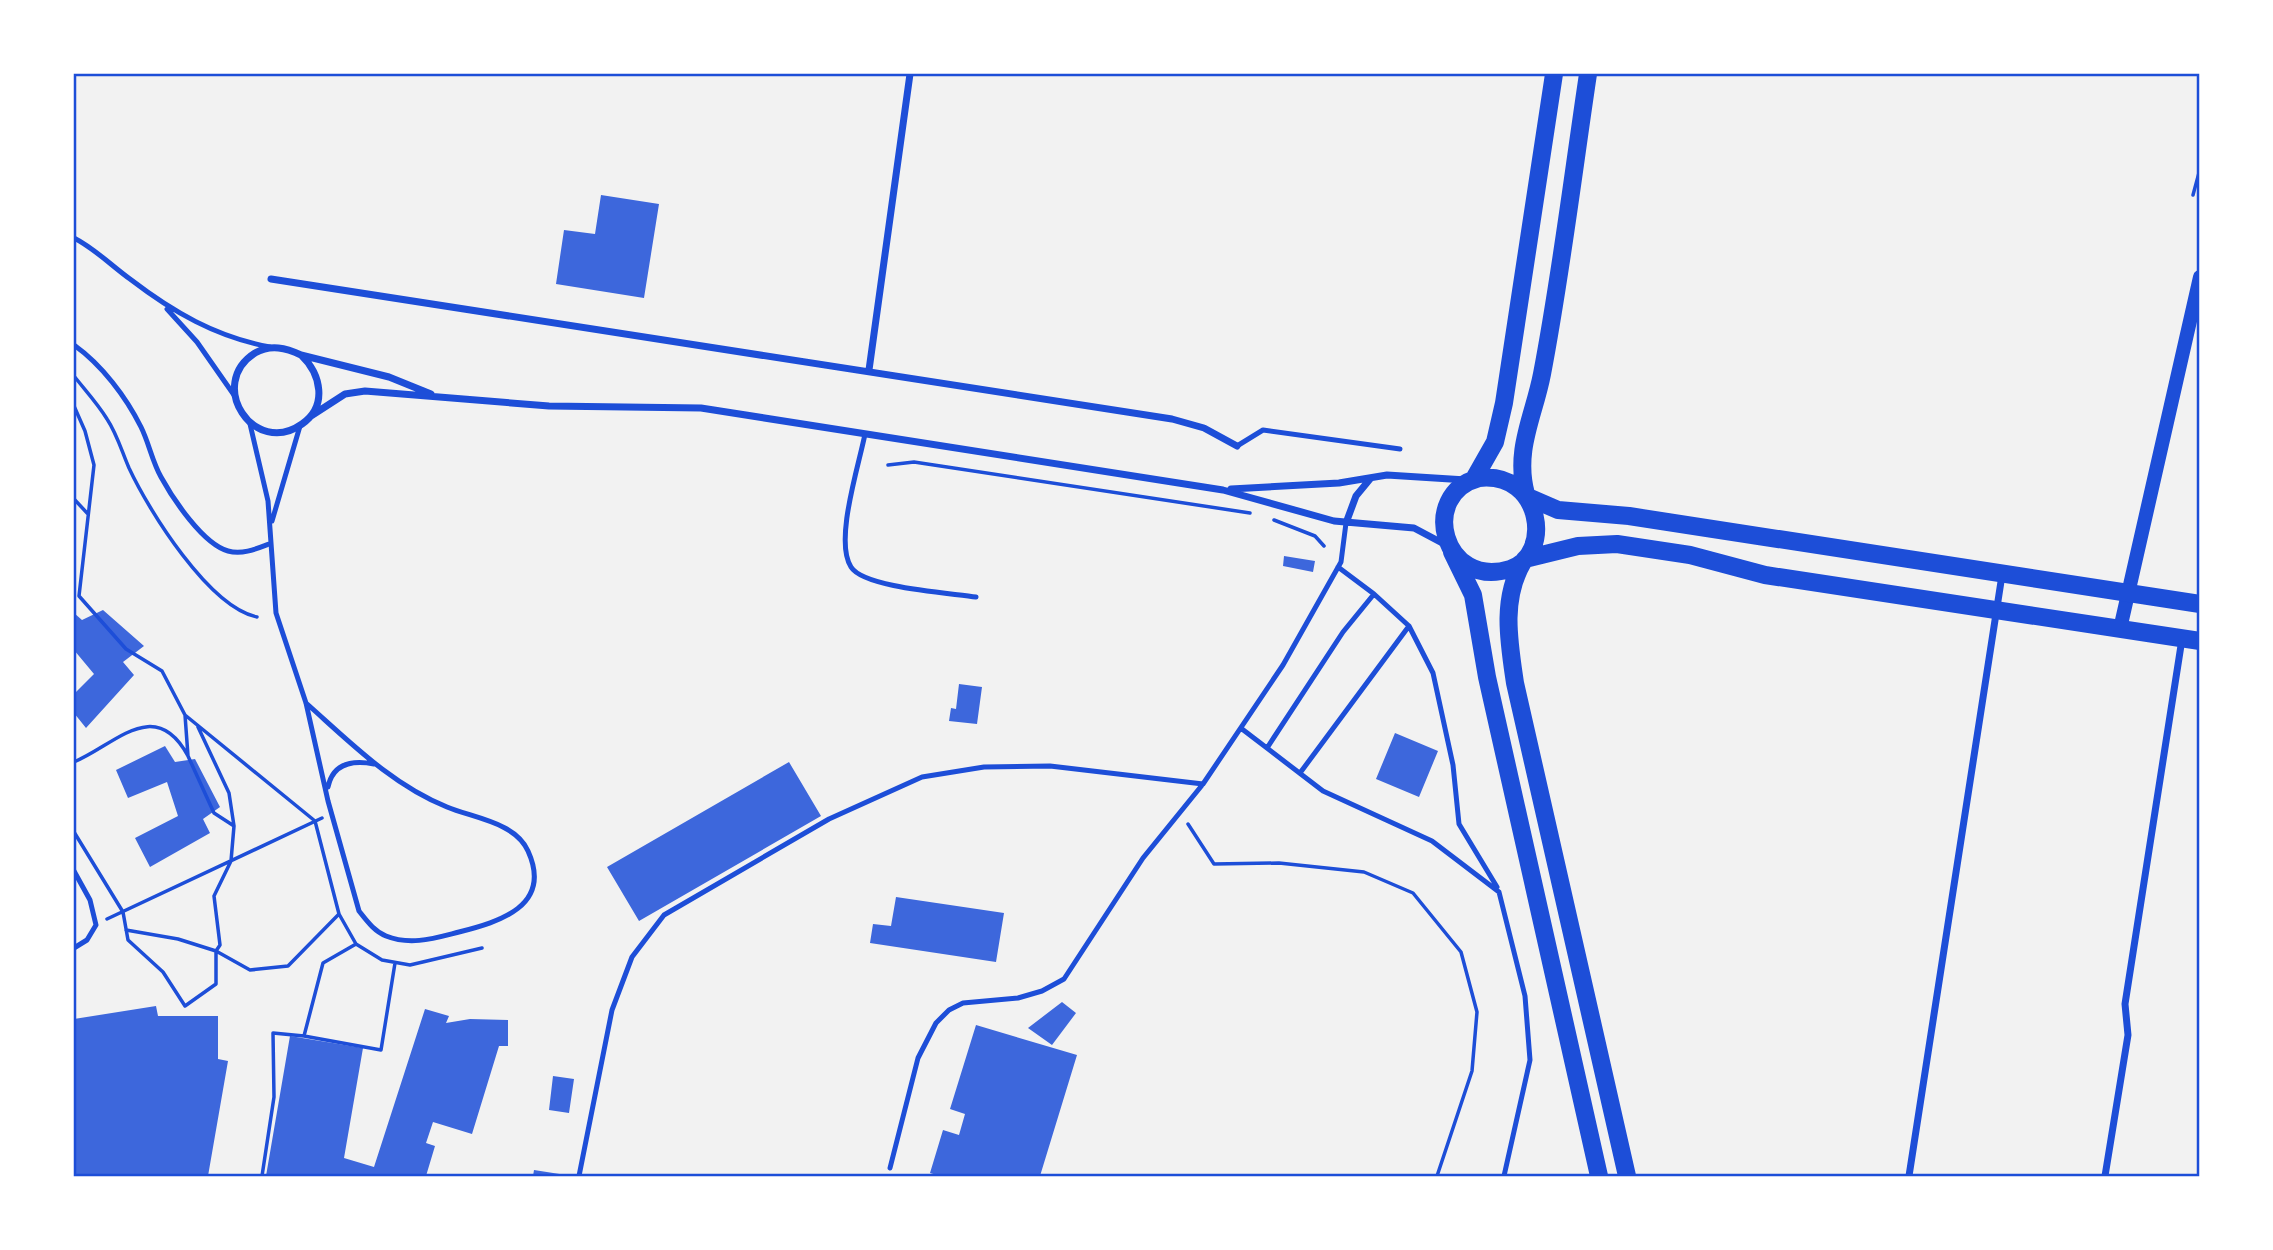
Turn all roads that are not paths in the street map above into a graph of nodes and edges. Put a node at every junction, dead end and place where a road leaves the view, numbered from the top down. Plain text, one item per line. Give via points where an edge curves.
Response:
1 (910, 74) edge
2 (1554, 74) edge
3 (1588, 74) edge
4 (74, 238) edge
5 (2200, 277) edge
6 (271, 279) dead end
7 (164, 305) junction
8 (74, 345) edge
9 (273, 348) junction
10 (301, 355) junction
11 (869, 370) junction
12 (234, 395) junction
13 (435, 395) junction
14 (311, 415) junction
15 (250, 424) junction
16 (300, 426) junction
17 (865, 434) junction
18 (1237, 446) joint
19 (1399, 449) dead end
20 (1371, 479) junction
21 (1473, 479) junction
22 (1223, 490) junction
23 (1527, 496) junction
24 (1346, 523) junction
25 (270, 527) junction
26 (269, 544) junction
27 (1451, 550) junction
28 (1524, 560) junction
29 (1338, 567) junction
30 (2002, 573) junction
31 (2126, 593) junction
32 (1374, 594) junction
33 (976, 597) dead end
34 (2200, 604) edge
35 (1996, 610) junction
36 (1409, 626) junction
37 (2120, 629) junction
38 (2191, 640) edge
39 (306, 704) junction
40 (1242, 729) junction
41 (1267, 748) junction
42 (374, 764) junction
43 (1300, 774) junction
44 (1203, 784) junction
45 (327, 790) junction
46 (74, 871) edge
47 (1499, 892) junction
48 (74, 948) edge
49 (890, 1168) dead end
50 (579, 1177) edge
51 (1504, 1177) edge
52 (1599, 1177) edge
53 (1627, 1177) edge
54 (1909, 1177) edge
55 (2105, 1177) edge

1 - 11 street
2 - 21 main road via 1502,413 1495,442
3 - 23 main road via 1542,376 1522,446
4 - 7 lane
5 - 31 main road
6 - 11 street
7 - 9 lane via 215,331
7 - 12 lane
8 - 26 lane via 112,381 141,427 161,476 214,545 242,552
9 - 10 street
9 - 12 street via 247,359 234,382
10 - 13 street via 389,377
10 - 14 street via 316,374 319,388
11 - 18 street via 1172,419 1204,428
12 - 15 street via 236,406
13 - 14 street via 355,392 330,401
13 - 17 street via 549,406 701,408
14 - 16 street
15 - 16 street via 275,433
15 - 25 lane via 265,481
16 - 25 lane
17 - 22 street
17 - 33 lane via 846,529 845,550 851,569 869,580
18 - 19 lane via 1263,430
20 - 21 street via 1392,475
20 - 22 street
20 - 24 street via 1356,496
21 - 23 main road via 1504,479
21 - 27 main road via 1457,491 1447,508 1444,527
22 - 24 street
23 - 28 main road via 1536,526
23 - 30 main road via 1558,510 1629,516
24 - 27 street via 1414,528
24 - 29 lane
25 - 26 lane
26 - 39 lane via 279,625
27 - 28 main road via 1461,562 1484,571 1509,570
27 - 52 main road via 1477,607 1487,677
28 - 35 main road via 1578,545 1617,544 1690,555 1765,575
28 - 53 main road via 1509,608 1515,683
29 - 32 lane
29 - 40 lane
30 - 31 main road
30 - 35 street
31 - 34 main road
31 - 37 main road
32 - 36 lane
32 - 41 lane via 1343,632
35 - 37 main road
35 - 54 street
36 - 43 lane
36 - 47 lane via 1433,673 1453,765 1459,824
37 - 38 main road
38 - 55 street via 2125,1004 2128,1035
39 - 42 lane
39 - 45 lane
40 - 41 lane
40 - 44 lane
41 - 43 lane
42 - 45 lane via 354,762 340,767 333,772
42 - 45 lane via 445,807 504,827 519,838 533,871 523,906 499,922 423,941 384,935 359,911
43 - 47 lane via 1323,791 1432,841
44 - 49 lane via 1143,858 1064,978 1018,998 963,1003 936,1023 918,1058
44 - 50 lane via 1050,766 984,767 922,777 829,819 664,915 632,957 612,1010
46 - 48 lane via 90,900 96,925 87,940
47 - 51 lane via 1525,996 1531,1060

